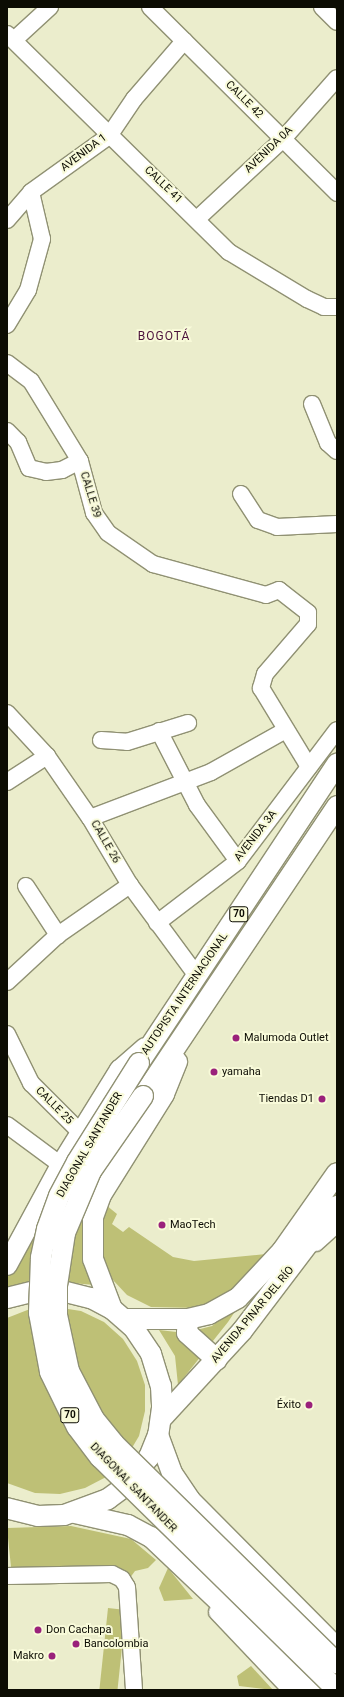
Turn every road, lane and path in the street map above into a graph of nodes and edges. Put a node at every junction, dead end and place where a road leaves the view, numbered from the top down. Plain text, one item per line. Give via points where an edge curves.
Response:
1 (50, 7) edge
2 (150, 7) edge
3 (322, 7) edge
4 (337, 22) edge
5 (10, 37) edge
6 (184, 41) junction
7 (337, 78) edge
8 (109, 136) junction
9 (283, 139) junction
10 (31, 192) junction
11 (337, 192) edge
12 (8, 214) edge
13 (197, 219) junction
14 (337, 308) edge
15 (7, 326) edge
16 (8, 361) edge
17 (312, 404) dead end
18 (7, 431) edge
19 (337, 451) edge
20 (80, 461) junction
21 (241, 494) dead end
22 (337, 524) edge
23 (7, 713) edge
24 (188, 722) dead end
25 (284, 730) junction
26 (337, 730) edge
27 (159, 732) junction
28 (101, 740) dead end
29 (47, 756) junction
30 (337, 764) edge
31 (309, 767) junction
32 (7, 782) edge
33 (186, 783) junction
34 (337, 806) edge
35 (90, 818) junction
36 (331, 822) edge
37 (238, 861) junction
38 (26, 886) dead end
39 (130, 886) junction
40 (157, 923) junction
41 (58, 935) junction
42 (197, 976) junction
43 (7, 982) edge
44 (193, 1022) junction
45 (7, 1034) edge
46 (155, 1038) junction
47 (139, 1063) joint
48 (143, 1096) joint
49 (7, 1125) edge
50 (81, 1133) junction
51 (61, 1165) junction
52 (337, 1173) edge
53 (337, 1206) edge
54 (337, 1224) edge
55 (305, 1253) junction
56 (7, 1265) edge
57 (7, 1298) edge
58 (118, 1314) junction
59 (188, 1319) junction
60 (217, 1360) junction
61 (160, 1427) junction
62 (13, 1512) edge
63 (76, 1513) junction
64 (181, 1564) junction
65 (7, 1576) edge
66 (337, 1648) edge
67 (337, 1663) edge
68 (134, 1690) edge
69 (291, 1690) edge
70 (312, 1690) edge
71 (337, 1690) edge

1 - 5 street
2 - 6 street, CALLE 42
3 - 4 street
5 - 8 street, CALLE 41
6 - 8 street, AVENIDA 1 via 134,98
6 - 9 street, CALLE 42
7 - 9 street, AVENIDA 0A
8 - 10 street, AVENIDA 1
8 - 13 street, CALLE 41
9 - 11 street, CALLE 42
9 - 13 street, AVENIDA 0A
10 - 12 street, AVENIDA 1
10 - 15 street via 41,245 28,290
13 - 14 street, CALLE 41 via 229,252 306,299 324,307
16 - 20 street, CALLE 39 via 31,381
17 - 19 street via 328,443
18 - 20 street via 18,442 29,468 46,472 62,470
20 - 25 street, CALLE 39 via 100,525 123,546 153,564 235,588 266,596 278,590 310,619 265,674 261,688
21 - 22 street via 258,520 277,527
23 - 29 street, CALLE 26
24 - 27 street
25 - 31 street
25 - 33 street
26 - 31 street, AVENIDA 3A
27 - 28 street via 127,742
27 - 33 street
29 - 32 street
29 - 35 street, CALLE 26
30 - 42 main road, AUTOPISTA INTERNACIONAL / 70
31 - 37 street, AVENIDA 3A
33 - 35 street
33 - 37 street
34 - 36 main road, AUTOPISTA INTERNACIONAL / 70
35 - 39 street, CALLE 26
36 - 44 main road, AUTOPISTA INTERNACIONAL / 70
37 - 40 street, AVENIDA 3A
38 - 41 street
39 - 40 street, CALLE 26
39 - 41 street
40 - 42 street, CALLE 26
41 - 43 street
42 - 46 main road, AUTOPISTA INTERNACIONAL / 70
44 - 48 main road, AUTOPISTA INTERNACIONAL / 70
44 - 58 main road, AUTOPISTA INTERNACIONAL via 164,1094 101,1195 93,1217 93,1259
45 - 50 street, CALLE 25 via 31,1084
46 - 47 main road, AUTOPISTA INTERNACIONAL / 70
46 - 50 main road via 120,1070
47 - 71 main road, DIAGONAL SANTANDER / 70, bridge via 77,1162 59,1196 47,1228 41,1258 39,1313 50,1372 77,1427 100,1457
48 - 67 main road, DIAGONAL SANTANDER / 70, bridge via 91,1172 65,1233 57,1285 56,1314 69,1371 94,1419 114,1444
49 - 51 street
50 - 51 main road
51 - 56 main road
52 - 59 main road, AVENIDA PINAR DEL RÍO via 282,1251 243,1293 209,1314
53 - 55 main road, AVENIDA PINAR DEL RÍO
54 - 55 street
55 - 60 main road, AVENIDA PINAR DEL RÍO
57 - 58 main road via 34,1290 58,1290 91,1298
58 - 59 main road, AVENIDA PINAR DEL RÍO
58 - 61 main road via 140,1336 156,1365 162,1397
59 - 60 main road via 186,1333
60 - 61 main road, AVENIDA PINAR DEL RÍO
61 - 63 main road via 143,1467 127,1485 108,1500
61 - 66 main road via 172,1473 190,1500
62 - 63 main road via 52,1516
63 - 64 main road via 138,1528
64 - 69 street via 213,1607
64 - 70 main road
65 - 68 street via 106,1574 122,1579 127,1587

